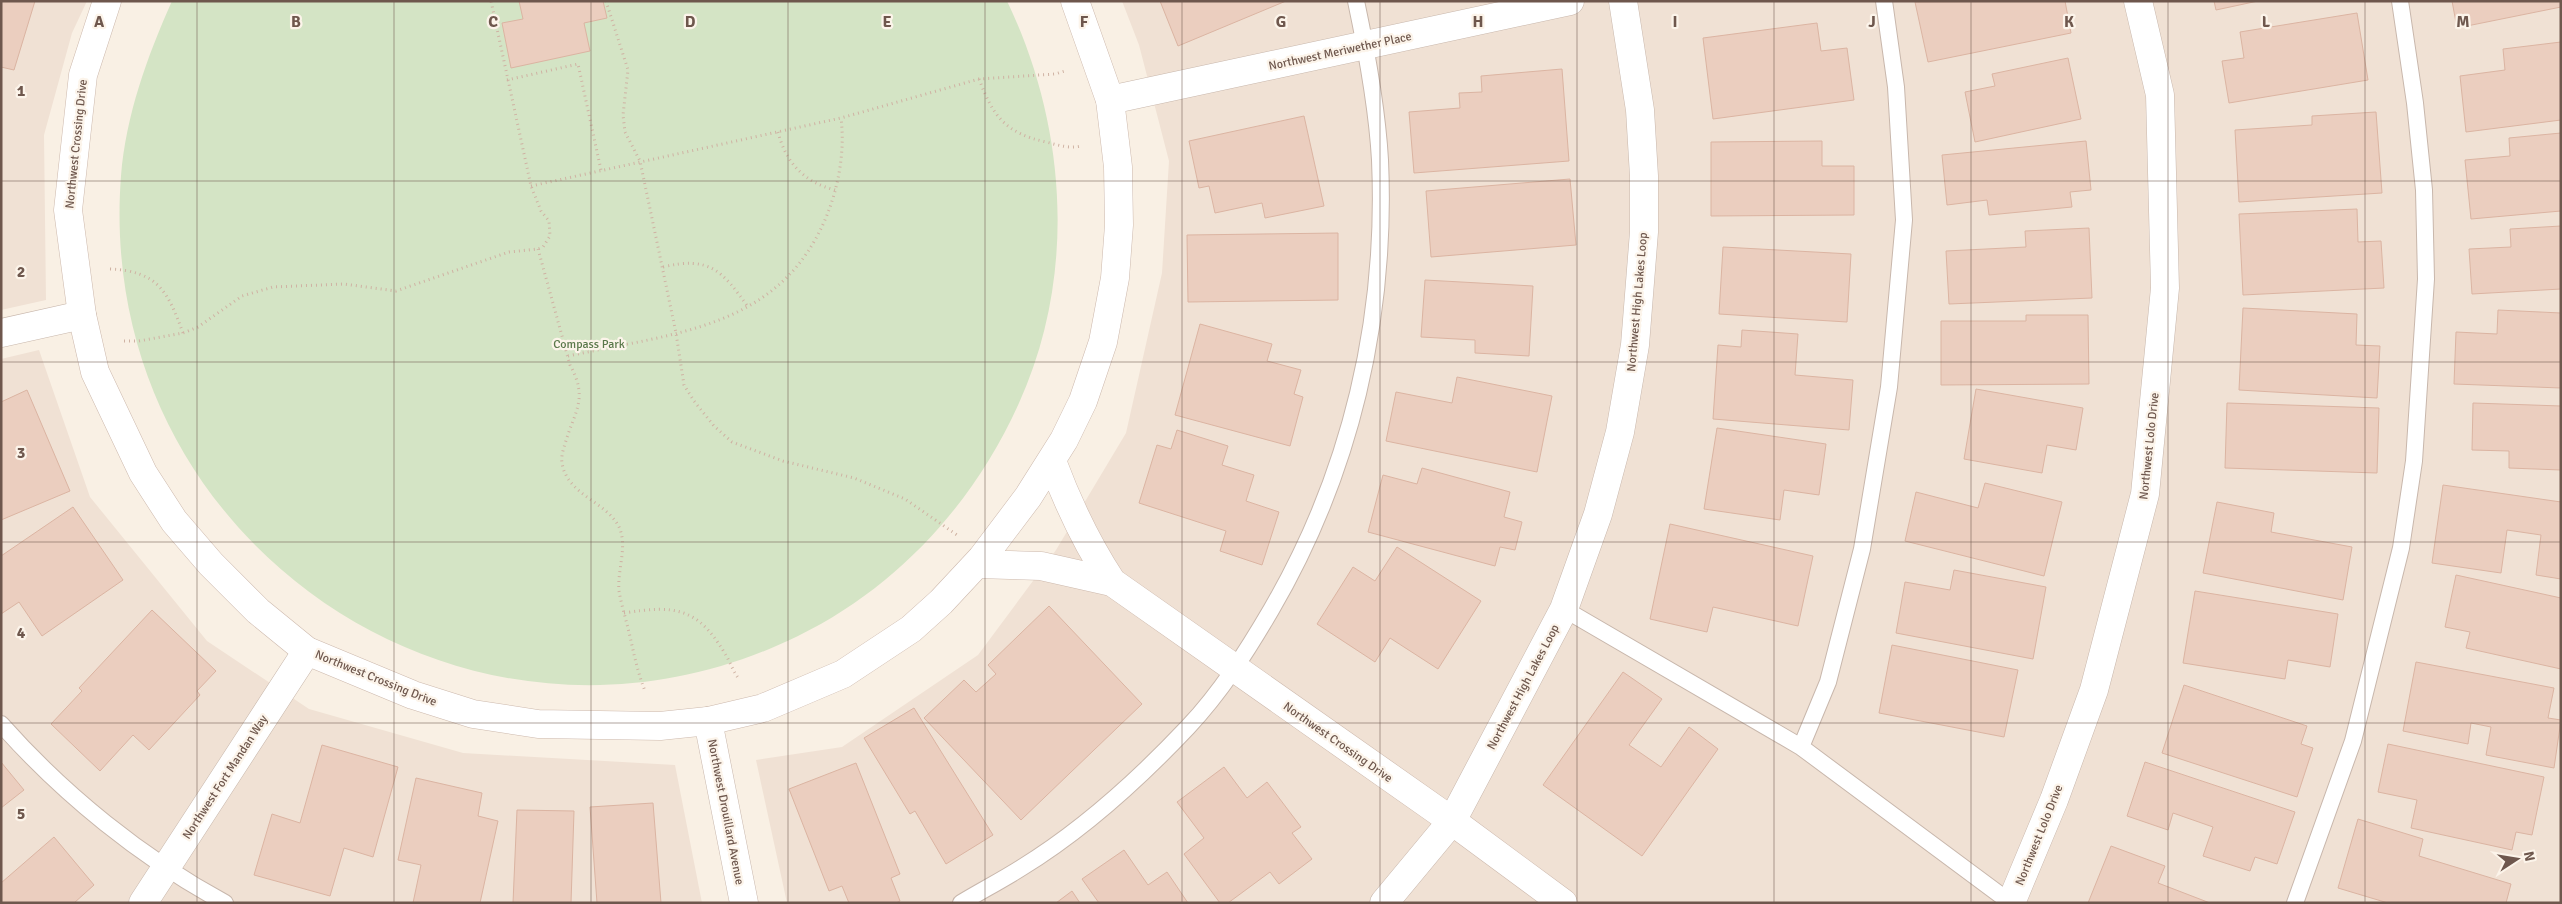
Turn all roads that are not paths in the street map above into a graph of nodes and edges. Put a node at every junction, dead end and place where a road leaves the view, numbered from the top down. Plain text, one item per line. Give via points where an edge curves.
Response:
1 (107, 1) edge
2 (1075, 1) edge
3 (1356, 1) edge
4 (1570, 1) edge
5 (1623, 1) edge
6 (1884, 1) edge
7 (2138, 1) edge
8 (2400, 1) edge
9 (1365, 45) junction
10 (1110, 100) junction
11 (82, 315) junction
12 (1, 333) edge
13 (1052, 462) junction
14 (980, 561) junction
15 (1112, 582) junction
16 (1564, 609) junction
17 (307, 651) junction
18 (1234, 669) junction
19 (708, 721) junction
20 (1, 724) edge
21 (1801, 747) junction
22 (1452, 821) junction
23 (167, 867) junction
24 (143, 903) edge
25 (226, 903) edge
26 (744, 903) edge
27 (961, 903) edge
28 (1384, 903) edge
29 (1563, 903) edge
30 (2011, 903) edge
31 (2295, 903) edge

1 - 11 street, Northwest Crossing Drive via 83,75 68,210
2 - 10 street, Northwest Crossing Drive
3 - 9 lane
4 - 9 street, Northwest Meriwether Place
5 - 16 street, Northwest High Lakes Loop via 1643,145 1643,254 1636,336 1620,432 1598,514
6 - 21 lane via 1896,87 1904,220 1889,387 1862,549 1828,682
7 - 30 street, Northwest Lolo Drive via 2160,95 2165,288 2146,494 2094,690 2054,800
8 - 31 lane via 2424,190 2426,279 2414,461 2401,548 2353,741
9 - 10 street, Northwest Meriwether Place
9 - 18 lane via 1377,127 1381,187 1379,260 1369,349 1348,435 1316,523 1290,578
10 - 13 street, Northwest Crossing Drive via 1118,224 1115,278 1098,359 1080,407
11 - 12 street
11 - 17 street, Northwest Crossing Drive via 95,372 143,473 174,521 258,611
13 - 14 street, Northwest Crossing Drive
13 - 15 street, Northwest Crossing Drive via 1075,518
14 - 15 street, Northwest Crossing Drive via 1041,566
14 - 19 street, Northwest Crossing Drive via 910,629 843,674 763,708
15 - 18 street, Northwest Crossing Drive
16 - 21 lane
16 - 22 street, Northwest High Lakes Loop
17 - 19 street, Northwest Crossing Drive via 413,696 474,714 538,724 660,726
17 - 23 street, Northwest Fort Mandan Way
18 - 22 street, Northwest Crossing Drive
18 - 27 lane via 1189,726 1086,822 1023,867
19 - 26 street, Northwest Drouillard Avenue
20 - 23 lane via 86,808
21 - 30 lane
22 - 28 street, Northwest High Lakes Loop
22 - 29 street, Northwest Crossing Drive
23 - 24 street, Northwest Fort Mandan Way
23 - 25 lane

